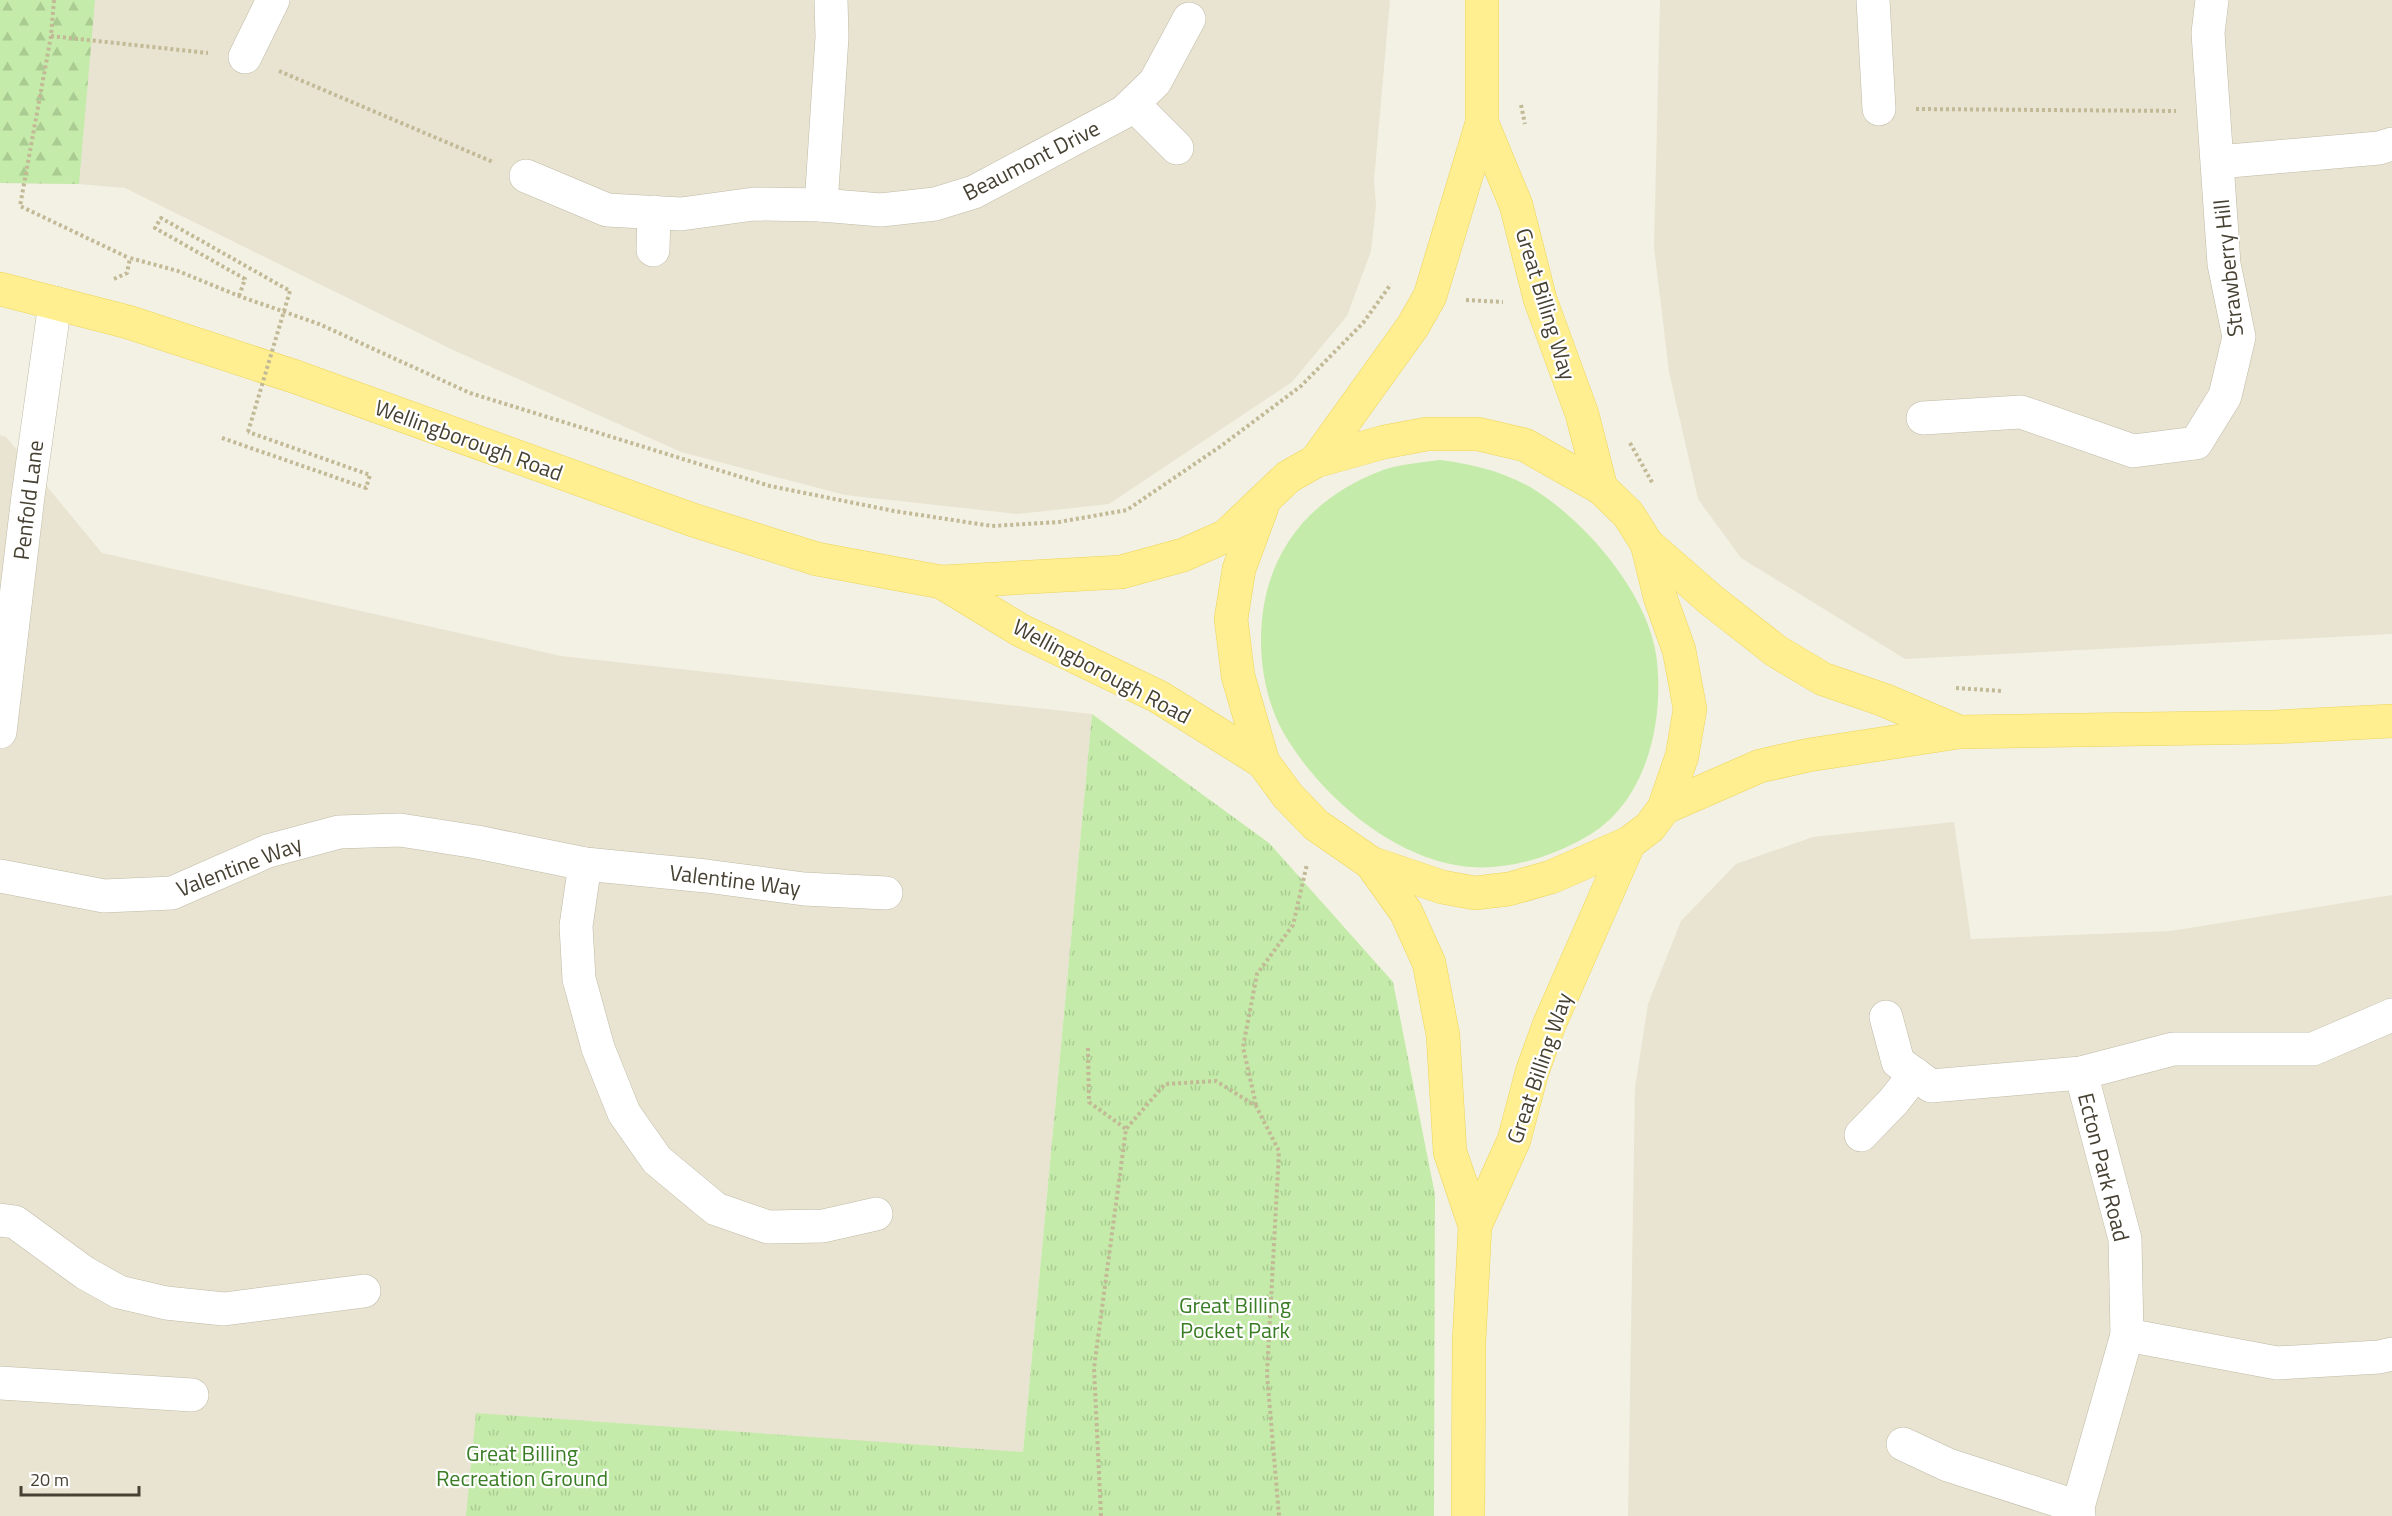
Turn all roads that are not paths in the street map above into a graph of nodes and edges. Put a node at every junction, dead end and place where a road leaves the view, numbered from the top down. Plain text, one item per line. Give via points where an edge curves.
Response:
1 (273, 0) edge
2 (831, 0) edge
3 (1482, 0) edge
4 (1873, 0) edge
5 (2212, 0) edge
6 (1189, 19) dead end
7 (245, 57) road end
8 (1132, 104) junction
9 (1879, 109) road end
10 (1482, 123) junction
11 (2392, 144) edge
12 (1177, 148) dead end
13 (2218, 162) junction
14 (526, 176) road end
15 (821, 205) junction
16 (654, 213) junction
17 (653, 250) dead end
18 (0, 289) edge
19 (55, 303) junction
20 (1923, 418) dead end
21 (1316, 461) junction
22 (1601, 488) junction
23 (1264, 500) junction
24 (1647, 544) junction
25 (941, 582) junction
26 (1, 713) edge
27 (2392, 721) edge
28 (1959, 732) junction
29 (1263, 762) junction
30 (1664, 808) junction
31 (1629, 843) junction
32 (1371, 863) junction
33 (585, 864) junction
34 (0, 876) edge
35 (886, 893) dead end
36 (2392, 1016) edge
37 (1886, 1017) dead end
38 (2081, 1073) junction
39 (1915, 1074) junction
40 (1861, 1135) dead end
41 (876, 1214) dead end
42 (0, 1220) edge
43 (1475, 1226) junction
44 (364, 1291) dead end
45 (2127, 1335) junction
46 (2392, 1354) edge
47 (0, 1383) edge
48 (192, 1395) dead end
49 (1903, 1444) dead end
50 (2078, 1511) edge
51 (1468, 1516) edge

1 - 7 street
2 - 15 street
3 - 10 main road, Great Billing Way
4 - 9 street
5 - 13 street, Strawberry Hill via 2208,33
6 - 8 street, Beaumont Drive via 1155,82
8 - 12 street
8 - 15 street, Beaumont Drive via 1124,112 974,192 935,204 881,210
10 - 21 main road, Great Billing Way via 1430,296 1413,326
10 - 22 main road, Great Billing Way via 1516,205 1540,299 1582,414
11 - 13 street
13 - 20 street, Strawberry Hill via 2224,264 2239,337 2225,396 2196,443 2133,451 2020,412
14 - 16 street, Beaumont Drive via 607,210
15 - 16 street, Beaumont Drive via 754,204 681,214
16 - 17 street
18 - 19 main road, Wellingborough Road
19 - 25 main road, Wellingborough Road via 128,322 296,378 693,520 817,559
19 - 26 street, Penfold Lane
21 - 22 main road via 1427,434 1478,434 1525,445
21 - 23 main road, Wellingborough Road via 1288,477
22 - 24 main road via 1628,514
23 - 25 main road, Wellingborough Road via 1226,536 1183,555 1121,572
23 - 29 main road via 1239,569 1231,619 1238,676
24 - 28 main road via 1776,651 1804,668
24 - 30 main road via 1679,650 1690,709 1682,756
25 - 29 main road, Wellingborough Road via 1020,630 1159,697
27 - 28 main road via 2274,727
28 - 30 main road via 1760,766
29 - 32 main road via 1287,796 1316,825
30 - 31 main road via 1650,827
31 - 32 main road via 1551,877 1509,889 1475,892 1442,887
31 - 43 main road, Great Billing Way via 1549,1025 1514,1140
32 - 43 main road, Great Billing Way via 1406,912 1429,963 1443,1035 1450,1152
33 - 34 street, Valentine Way via 400,830 339,832 268,851 172,893 104,896
33 - 35 street, Valentine Way via 804,889
33 - 41 street via 576,927 579,979 598,1048 624,1113 657,1160 716,1209 768,1227 823,1226
36 - 38 street, Ecton Park Road via 2313,1049 2173,1048
37 - 39 street, Ecton Park Road via 1898,1062
38 - 39 street, Ecton Park Road via 1931,1086
38 - 45 street, Ecton Park Road via 2125,1239
39 - 40 street
42 - 44 street via 15,1222 85,1273 119,1292 166,1303 224,1309
43 - 51 main road, Great Billing Way via 1469,1342
45 - 46 street via 2277,1363
45 - 50 street, Ecton Park Road
47 - 48 street
49 - 50 street, Ecton Park Road via 1948,1465

